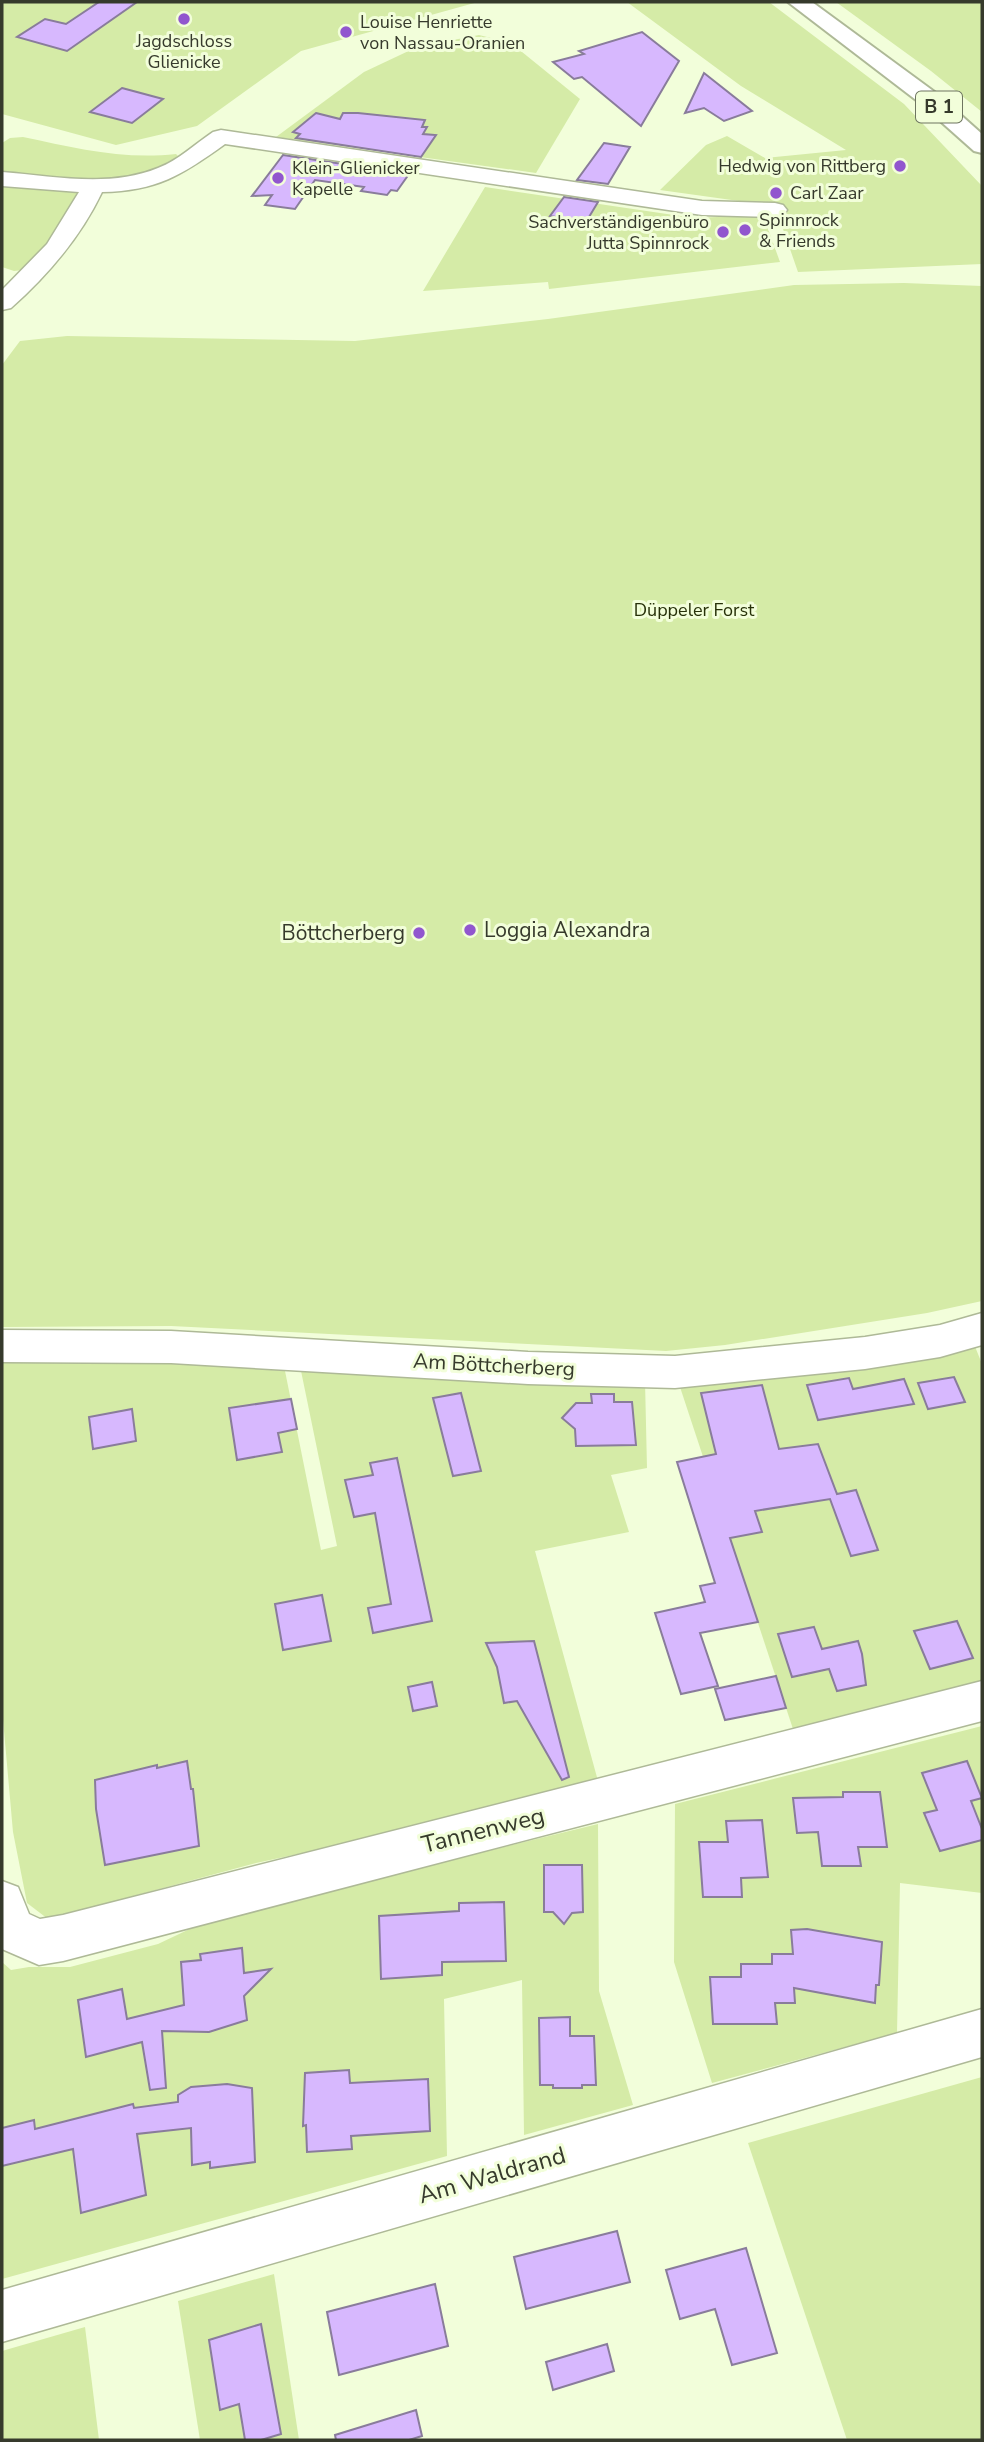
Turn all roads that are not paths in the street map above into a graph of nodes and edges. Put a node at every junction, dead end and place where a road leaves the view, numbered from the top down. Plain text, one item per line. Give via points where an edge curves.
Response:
1 (799, 2) edge
2 (982, 146) edge
3 (2, 179) edge
4 (94, 184) junction
5 (775, 210) dead end
6 (3, 301) edge
7 (982, 1329) edge
8 (2, 1346) edge
9 (982, 1701) edge
10 (2, 1903) edge
11 (982, 2034) edge
12 (2, 2316) edge

1 - 2 main road, B 1 via 929,98
3 - 4 street
4 - 5 street via 136,181 169,172 220,137 702,208
4 - 6 street via 55,250
7 - 8 street, Am Böttcherberg via 865,1353 675,1372 172,1347
9 - 10 street, Tannenweg via 63,1938 38,1942 13,1930
11 - 12 street, Am Waldrand

